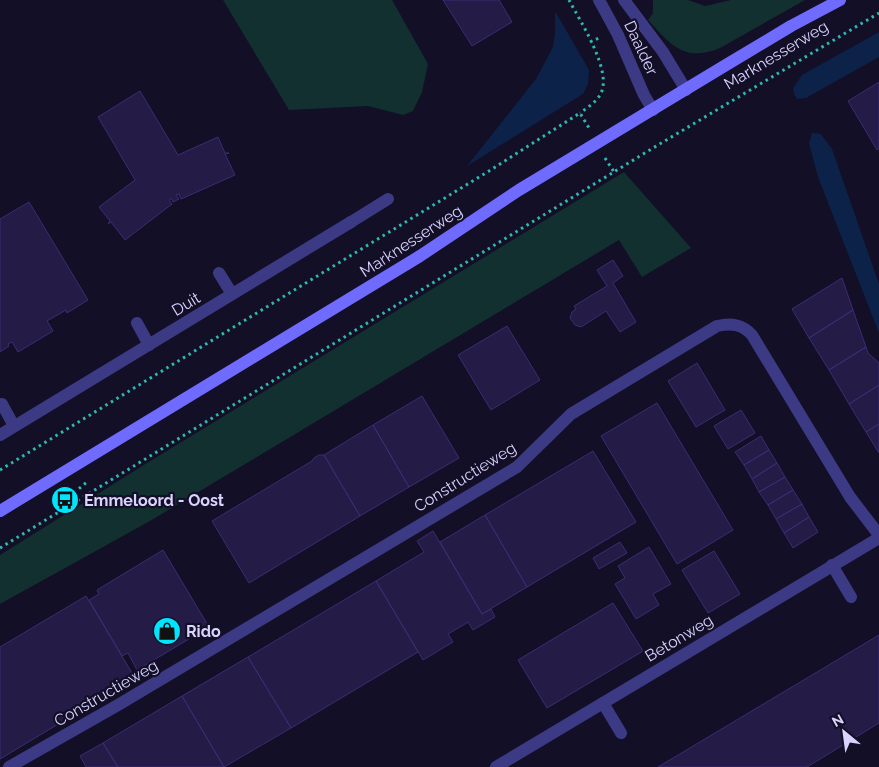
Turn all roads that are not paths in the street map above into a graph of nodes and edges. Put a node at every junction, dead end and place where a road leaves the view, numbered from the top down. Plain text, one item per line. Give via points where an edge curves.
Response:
1 (600, 0) edge
2 (624, 0) edge
3 (840, 0) edge
4 (686, 90) junction
5 (653, 110) junction
6 (388, 199) dead end
7 (220, 273) dead end
8 (232, 294) junction
9 (137, 323) dead end
10 (149, 345) junction
11 (2, 404) dead end
12 (14, 426) junction
13 (0, 435) edge
14 (0, 511) edge
15 (879, 537) edge
16 (832, 565) junction
17 (851, 597) dead end
18 (603, 703) junction
19 (621, 733) dead end
20 (9, 767) edge
21 (496, 767) edge

1 - 5 street, Daalder
2 - 4 street, Daalder via 663,52
3 - 4 main road, Marknesserweg
4 - 5 main road, Marknesserweg
5 - 14 main road, Marknesserweg via 519,190 355,296
6 - 8 street, Duit
7 - 8 street
8 - 10 street, Duit
9 - 10 street
10 - 12 street, Duit
11 - 12 street
12 - 13 street, Duit
15 - 16 street, Betonweg
15 - 20 street, Constructieweg via 850,497 752,335 745,328 733,324 717,326 571,414 517,467
16 - 17 street
16 - 18 street, Betonweg
18 - 19 street
18 - 21 street, Betonweg

